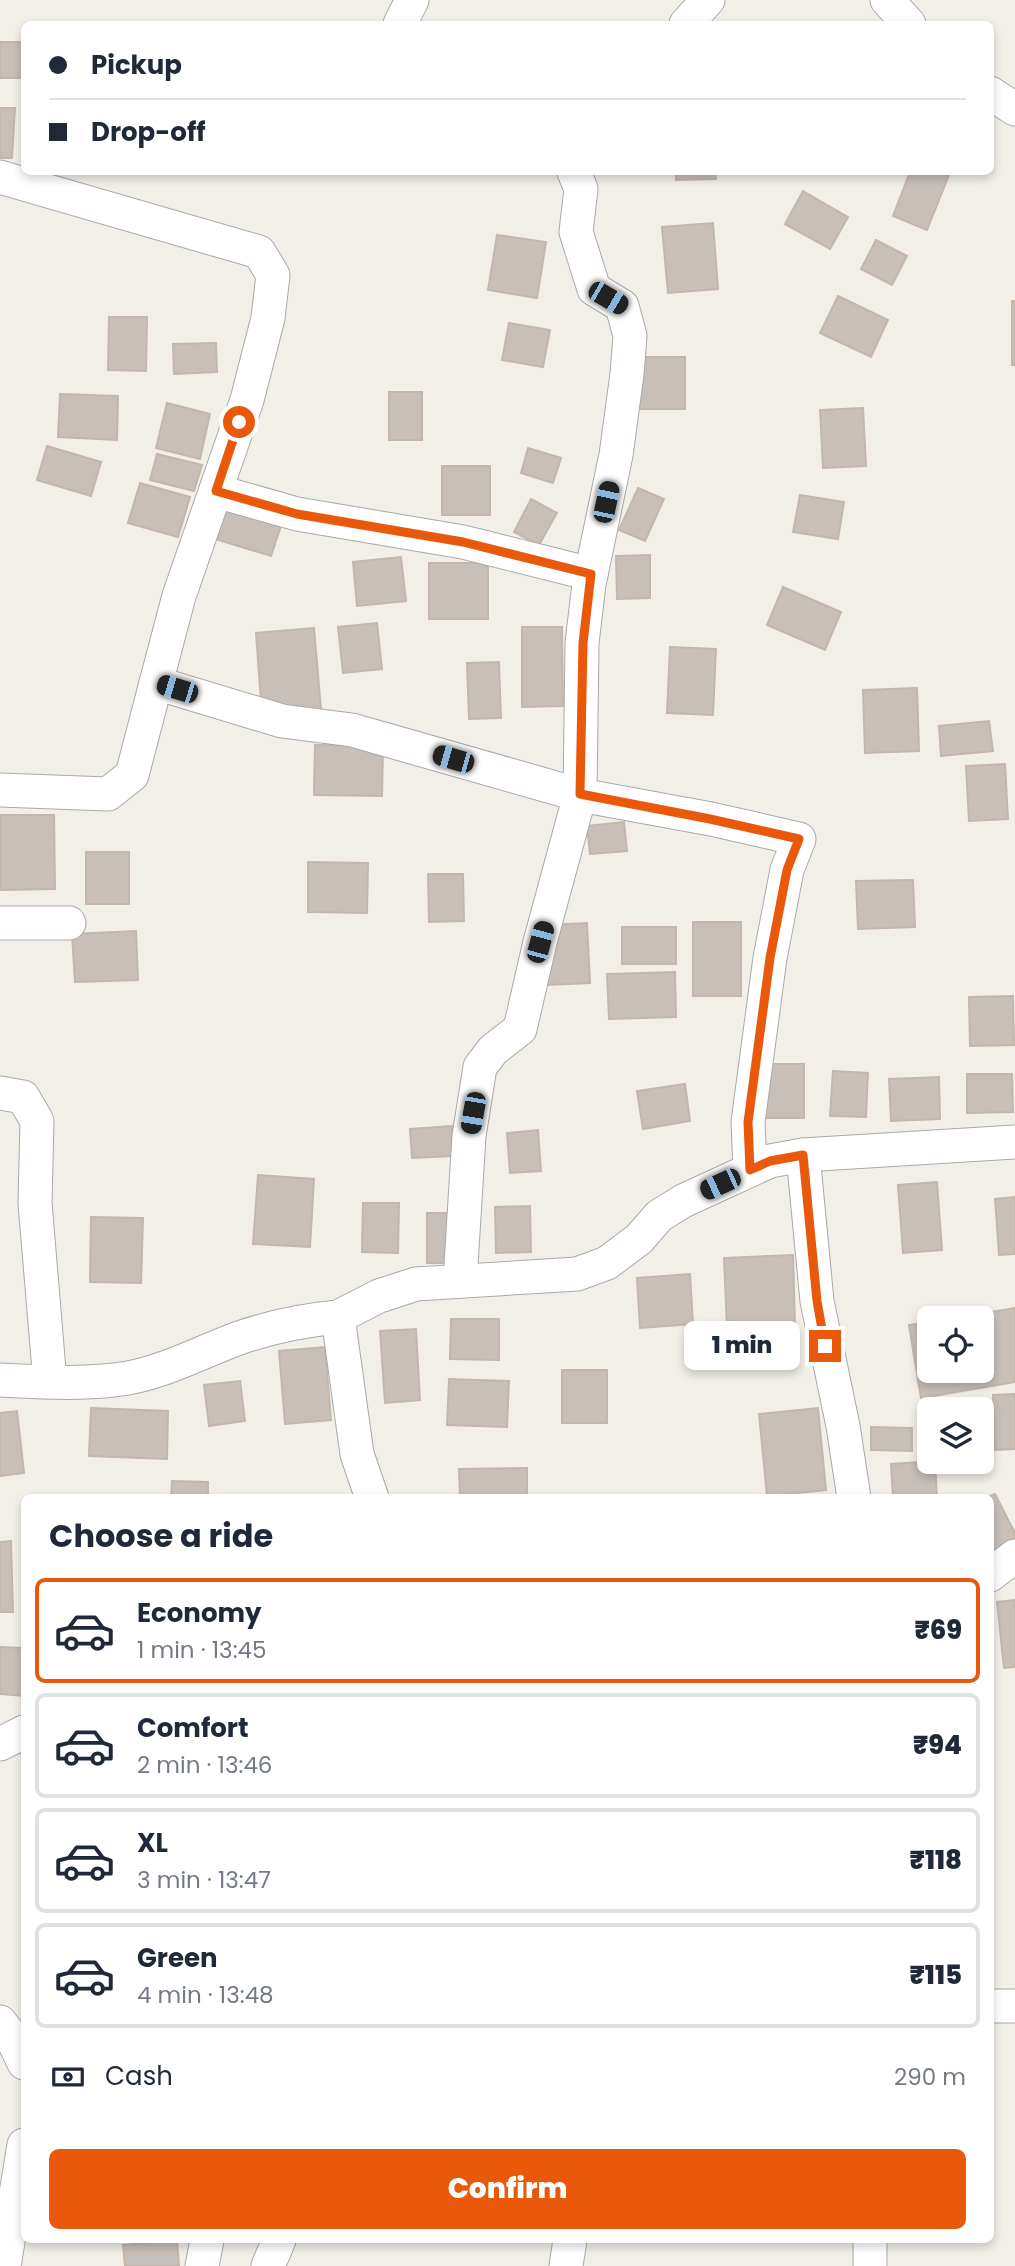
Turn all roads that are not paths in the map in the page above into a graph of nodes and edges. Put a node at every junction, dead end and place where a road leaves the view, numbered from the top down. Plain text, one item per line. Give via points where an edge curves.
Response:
1 (412, 0) edge
2 (708, 0) edge
3 (887, 0) edge
4 (402, 21) edge
5 (689, 21) edge
6 (906, 21) edge
7 (994, 96) edge
8 (1015, 109) edge
9 (575, 175) edge
10 (0, 177) edge
11 (47, 181) edge
12 (216, 491) junction
13 (591, 574) junction
14 (156, 683) junction
15 (0, 790) edge
16 (580, 794) junction
17 (0, 923) edge
18 (69, 923) dead end
19 (0, 1093) edge
20 (1015, 1142) edge
21 (803, 1155) junction
22 (750, 1170) junction
23 (460, 1280) junction
24 (338, 1317) junction
25 (0, 1380) edge
26 (50, 1382) junction
27 (371, 1494) edge
28 (853, 1494) edge
29 (1015, 1556) edge
30 (994, 1572) edge
31 (21, 1734) edge
32 (0, 1745) edge
33 (994, 2006) edge
34 (1015, 2006) edge
35 (0, 2022) edge
36 (21, 2057) edge
37 (21, 2164) edge
38 (206, 2243) edge
39 (278, 2243) edge
40 (570, 2243) edge
41 (870, 2243) edge
42 (4, 2266) edge
43 (202, 2266) edge
44 (268, 2266) edge
45 (566, 2266) edge
46 (870, 2266) edge

1 - 4 street
2 - 5 street
3 - 6 street
7 - 8 street
9 - 13 street via 581,189 576,232 594,289 622,306 630,336 616,455
10 - 11 street
11 - 12 street via 259,252 273,275 268,318 247,400
12 - 13 street via 297,514 463,542
12 - 14 street via 179,596
13 - 16 street via 583,643
14 - 15 street via 132,775 108,794
14 - 16 street via 282,721 352,730
16 - 22 street via 799,839 787,870 770,958 748,1122
16 - 23 street via 520,1029 492,1050 480,1067 469,1136
17 - 18 street
19 - 26 street via 23,1097 37,1121 35,1203
20 - 21 street
21 - 22 street
21 - 28 street via 817,1301
22 - 23 street via 659,1216 639,1239 607,1263 577,1274
23 - 24 street via 416,1284
24 - 26 street via 304,1320 240,1338 129,1378
24 - 27 street via 357,1454
25 - 26 street
29 - 30 street
31 - 32 street
33 - 34 street
35 - 36 street
37 - 42 street
38 - 43 street
39 - 44 street
40 - 45 street
41 - 46 street

